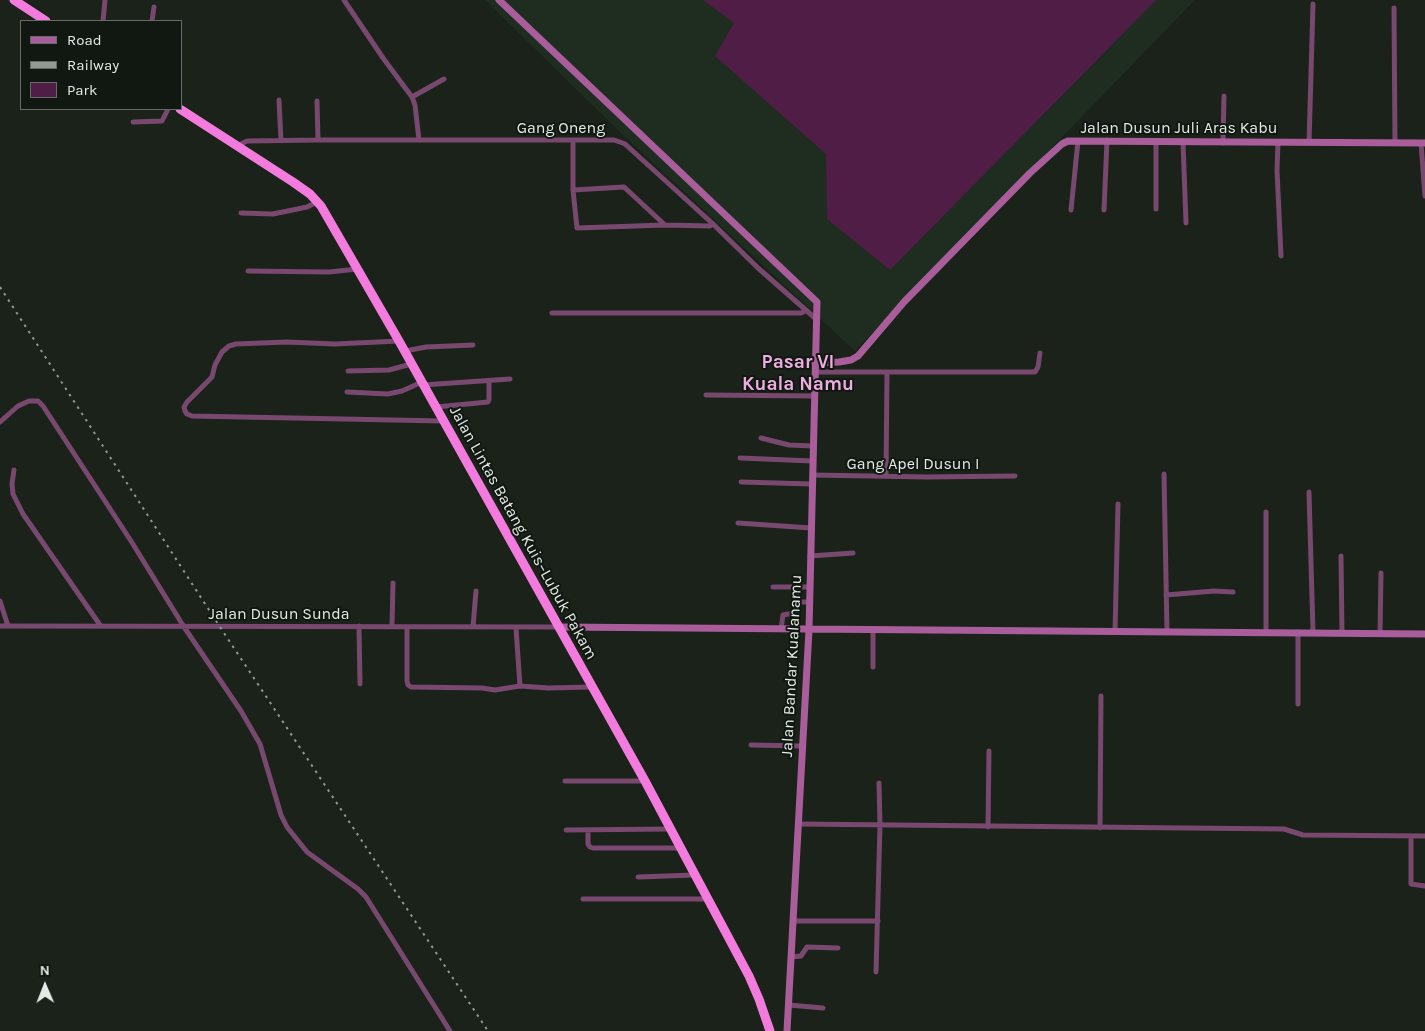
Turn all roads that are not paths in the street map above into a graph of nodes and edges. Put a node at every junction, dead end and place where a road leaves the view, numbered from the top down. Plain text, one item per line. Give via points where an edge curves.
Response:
1 (14, 0) edge
2 (105, 0) edge
3 (344, 0) edge
4 (499, 0) edge
5 (1313, 4) dead end
6 (154, 7) dead end
7 (1394, 8) dead end
8 (44, 20) edge
9 (103, 20) edge
10 (152, 20) edge
11 (444, 79) dead end
12 (412, 96) junction
13 (1224, 96) dead end
14 (279, 100) dead end
15 (317, 101) dead end
16 (168, 110) edge
17 (182, 110) edge
18 (133, 122) dead end
19 (318, 140) junction
20 (419, 140) junction
21 (573, 140) junction
22 (1107, 140) junction
23 (281, 141) junction
24 (1078, 141) junction
25 (1156, 141) junction
26 (1183, 142) junction
27 (1278, 142) junction
28 (1223, 143) junction
29 (1309, 143) junction
30 (1394, 143) junction
31 (1423, 143) edge
32 (237, 146) junction
33 (573, 190) junction
34 (1425, 196) edge
35 (317, 202) junction
36 (1156, 209) dead end
37 (1071, 210) dead end
38 (1104, 210) dead end
39 (240, 213) dead end
40 (1186, 223) dead end
41 (713, 224) junction
42 (665, 225) junction
43 (1281, 256) dead end
44 (358, 269) junction
45 (248, 271) dead end
46 (805, 310) junction
47 (552, 313) dead end
48 (816, 319) junction
49 (399, 341) junction
50 (473, 345) dead end
51 (404, 351) junction
52 (1040, 353) dead end
53 (839, 362) junction
54 (815, 363) junction
55 (411, 364) junction
56 (348, 371) dead end
57 (815, 372) junction
58 (838, 372) junction
59 (887, 372) junction
60 (510, 379) dead end
61 (489, 381) junction
62 (422, 384) junction
63 (347, 392) dead end
64 (706, 394) dead end
65 (815, 396) junction
66 (436, 407) junction
67 (444, 421) junction
68 (0, 422) edge
69 (761, 438) dead end
70 (813, 446) junction
71 (740, 458) dead end
72 (812, 461) junction
73 (14, 470) dead end
74 (1164, 474) dead end
75 (812, 475) junction
76 (886, 476) junction
77 (1015, 476) dead end
78 (741, 482) dead end
79 (812, 484) junction
80 (1309, 492) dead end
81 (1118, 504) dead end
82 (1266, 512) dead end
83 (738, 523) dead end
84 (811, 528) junction
85 (853, 553) dead end
86 (810, 556) junction
87 (1340, 556) dead end
88 (1380, 573) dead end
89 (394, 584) dead end
90 (810, 586) junction
91 (773, 587) dead end
92 (796, 587) junction
93 (476, 590) dead end
94 (1233, 592) dead end
95 (1166, 595) junction
96 (0, 601) edge
97 (796, 602) junction
98 (810, 602) junction
99 (100, 625) junction
100 (0, 626) edge
101 (8, 626) junction
102 (359, 626) junction
103 (392, 626) junction
104 (184, 627) junction
105 (407, 627) junction
106 (473, 627) junction
107 (559, 627) junction
108 (516, 628) junction
109 (781, 629) junction
110 (809, 630) junction
111 (873, 630) junction
112 (1116, 632) junction
113 (1167, 632) junction
114 (1266, 632) junction
115 (1298, 632) junction
116 (1313, 632) junction
117 (1342, 633) junction
118 (1380, 634) junction
119 (1425, 634) edge
120 (873, 667) dead end
121 (360, 684) dead end
122 (520, 686) junction
123 (591, 687) junction
124 (1101, 696) dead end
125 (1298, 704) dead end
126 (751, 745) dead end
127 (802, 746) junction
128 (989, 751) dead end
129 (565, 781) dead end
130 (645, 781) junction
131 (879, 783) dead end
132 (798, 824) junction
133 (880, 825) junction
134 (988, 827) junction
135 (1100, 828) junction
136 (671, 829) junction
137 (566, 830) dead end
138 (588, 830) junction
139 (1411, 836) junction
140 (1425, 836) edge
141 (681, 848) junction
142 (694, 875) junction
143 (638, 877) dead end
144 (1425, 886) edge
145 (583, 899) dead end
146 (708, 899) junction
147 (793, 921) junction
148 (878, 921) junction
149 (838, 948) dead end
150 (790, 957) junction
151 (876, 972) dead end
152 (789, 1005) junction
153 (823, 1008) dead end
154 (450, 1031) edge
155 (770, 1031) edge
156 (786, 1031) edge

1 - 8 highway
2 - 9 street
3 - 12 street
4 - 48 street, Jalan Bandar Kualanamu via 817,302
5 - 29 street
6 - 10 street
7 - 30 street
11 - 12 street
12 - 20 street
13 - 28 street
14 - 23 street
15 - 19 street
16 - 18 street via 162,121
17 - 32 highway, Jalan Lintas Batang Kuis–Lubuk Pakam
19 - 20 street, Gang Oneng
19 - 23 street, Gang Oneng
20 - 21 street, Gang Oneng
21 - 33 street
21 - 41 street, Gang Oneng via 614,140 625,144
22 - 24 street, Jalan Dusun Juli Aras Kabu
22 - 25 street, Jalan Dusun Juli Aras Kabu
22 - 38 street
23 - 32 street, Gang Oneng via 248,141
24 - 37 street
24 - 53 street, Jalan Dusun Juli Aras Kabu via 1062,144 1030,173 904,302 858,356
25 - 26 street, Jalan Dusun Juli Aras Kabu
25 - 36 street
26 - 28 street, Jalan Dusun Juli Aras Kabu
26 - 40 street
27 - 28 street, Jalan Dusun Juli Aras Kabu
27 - 29 street, Jalan Dusun Juli Aras Kabu
27 - 43 street
29 - 30 street, Jalan Dusun Juli Aras Kabu
30 - 31 street, Jalan Dusun Juli Aras Kabu
31 - 34 street
32 - 35 highway, Jalan Lintas Batang Kuis–Lubuk Pakam via 310,194
33 - 42 street via 624,187
33 - 42 street via 577,228
35 - 39 street via 273,214
35 - 44 highway, Jalan Lintas Batang Kuis–Lubuk Pakam
41 - 42 street
41 - 46 street, Gang Oneng
44 - 45 street
44 - 49 highway, Jalan Lintas Batang Kuis–Lubuk Pakam
46 - 47 street via 801,313 759,314
46 - 48 street, Gang Oneng
48 - 54 street, Jalan Bandar Kualanamu
49 - 51 highway, Jalan Lintas Batang Kuis–Lubuk Pakam
49 - 67 street via 278,342 229,346 218,358 212,377 187,402 185,411 192,416
50 - 51 street
51 - 55 highway, Jalan Lintas Batang Kuis–Lubuk Pakam
52 - 59 street via 1035,372
53 - 54 street, Jalan Dusun Juli Aras Kabu
53 - 58 street
54 - 57 street, Jalan Bandar Kualanamu
55 - 56 street via 389,370
55 - 62 highway, Jalan Lintas Batang Kuis–Lubuk Pakam
57 - 58 street
57 - 65 street, Jalan Bandar Kualanamu
58 - 59 street
59 - 76 street
60 - 61 street
61 - 62 street
61 - 66 street via 488,402
62 - 63 street via 388,394
62 - 66 highway, Jalan Lintas Batang Kuis–Lubuk Pakam
64 - 65 street
65 - 70 street, Jalan Bandar Kualanamu
66 - 67 highway, Jalan Lintas Batang Kuis–Lubuk Pakam
67 - 107 highway, Jalan Lintas Batang Kuis–Lubuk Pakam
68 - 104 street via 18,406 30,401 38,401 43,406
69 - 70 street via 788,445
70 - 72 street, Jalan Bandar Kualanamu
71 - 72 street
72 - 75 street, Jalan Bandar Kualanamu
73 - 99 street via 13,494 23,514
74 - 95 street
75 - 76 street, Gang Apel Dusun I
75 - 79 street, Jalan Bandar Kualanamu
76 - 77 street, Gang Apel Dusun I
78 - 79 street
79 - 84 street, Jalan Bandar Kualanamu
80 - 116 street
81 - 112 street
82 - 114 street
83 - 84 street
84 - 86 street, Jalan Bandar Kualanamu
85 - 86 street
86 - 90 street, Jalan Bandar Kualanamu
87 - 117 street
88 - 118 street
89 - 103 street
90 - 92 street
90 - 98 street, Jalan Bandar Kualanamu
91 - 92 street
92 - 97 street
93 - 106 street
94 - 95 street
95 - 113 street
96 - 101 street
97 - 98 street
97 - 109 street via 794,613 783,615
98 - 110 street, Jalan Bandar Kualanamu
99 - 101 street, Jalan Dusun Sunda
99 - 104 street, Jalan Dusun Sunda
100 - 101 street, Jalan Dusun Sunda
102 - 103 street, Jalan Dusun Sunda
102 - 104 street, Jalan Dusun Sunda
102 - 121 street
103 - 105 street, Jalan Dusun Sunda
104 - 154 street via 260,744 286,827 306,852 366,897
105 - 106 street, Jalan Dusun Sunda
105 - 122 street via 409,686 494,690
106 - 108 street, Jalan Dusun Sunda
107 - 108 street, Jalan Dusun Sunda
107 - 109 street
107 - 123 highway, Jalan Lintas Batang Kuis–Lubuk Pakam
108 - 122 street
109 - 110 street
110 - 111 street
110 - 127 street, Jalan Bandar Kualanamu
111 - 112 street
111 - 120 street
112 - 113 street
113 - 114 street
114 - 115 street
115 - 116 street
115 - 125 street
116 - 117 street
117 - 118 street
118 - 119 street
122 - 123 street
123 - 130 highway, Jalan Lintas Batang Kuis–Lubuk Pakam
124 - 135 street
126 - 127 street
127 - 132 street, Jalan Bandar Kualanamu
128 - 134 street
129 - 130 street
130 - 136 highway, Jalan Lintas Batang Kuis–Lubuk Pakam
131 - 133 street
132 - 133 street
132 - 147 street, Jalan Bandar Kualanamu
133 - 134 street
133 - 148 street
134 - 135 street
135 - 139 street via 1284,829 1303,835
136 - 138 street
136 - 141 highway, Jalan Lintas Batang Kuis–Lubuk Pakam
137 - 138 street
138 - 141 street via 588,844 593,848
139 - 140 street
139 - 144 street via 1411,884
141 - 142 highway, Jalan Lintas Batang Kuis–Lubuk Pakam
142 - 143 street
142 - 146 highway, Jalan Lintas Batang Kuis–Lubuk Pakam
145 - 146 street
146 - 155 highway, Jalan Lintas Batang Kuis–Lubuk Pakam via 749,976
147 - 148 street
147 - 150 street, Jalan Bandar Kualanamu
148 - 151 street
149 - 150 street via 807,947 801,956
150 - 152 street, Jalan Bandar Kualanamu
152 - 153 street
152 - 156 street, Jalan Bandar Kualanamu

